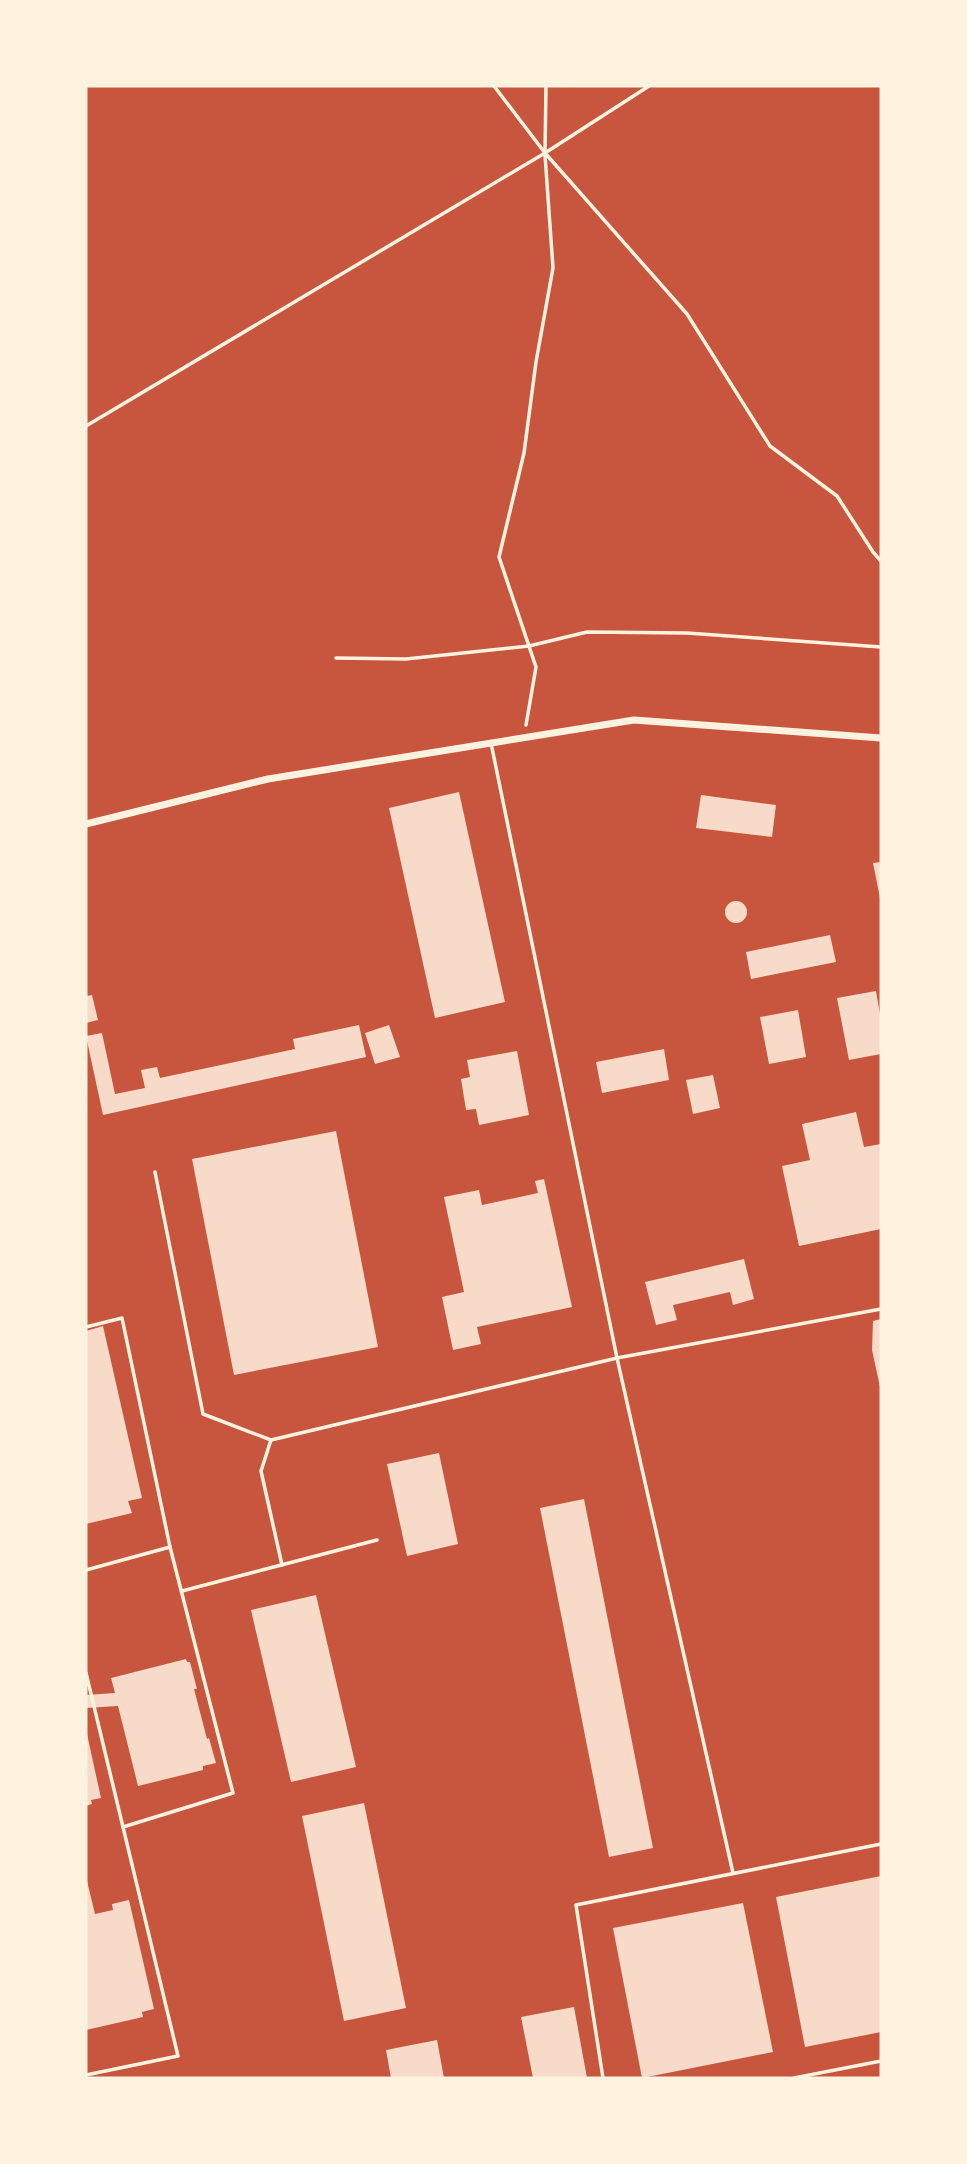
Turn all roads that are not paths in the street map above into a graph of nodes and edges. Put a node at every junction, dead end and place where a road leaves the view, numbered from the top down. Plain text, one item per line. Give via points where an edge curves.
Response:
1 (881, 738) edge
2 (491, 743) junction
3 (86, 824) edge
4 (155, 1171) dead end
5 (881, 1309) edge
6 (86, 1327) edge
7 (617, 1358) junction
8 (271, 1440) junction
9 (377, 1539) dead end
10 (170, 1547) junction
11 (282, 1565) junction
12 (86, 1570) edge
13 (182, 1591) junction
14 (86, 1673) edge
15 (123, 1827) junction
16 (881, 1844) edge
17 (733, 1873) junction
18 (881, 2061) edge
19 (86, 2075) edge
20 (603, 2078) edge
21 (794, 2078) edge

1 - 2 street via 634,720
2 - 3 street via 268,779
2 - 7 lane
4 - 8 lane via 203,1414
5 - 7 lane
6 - 10 lane via 122,1318
7 - 8 lane
7 - 17 lane
8 - 11 lane via 261,1471
9 - 11 lane
10 - 12 lane
10 - 13 lane
11 - 13 lane
13 - 15 lane via 233,1793
14 - 15 lane
15 - 19 lane via 178,2056
16 - 17 lane
17 - 20 lane via 576,1905
18 - 21 lane

